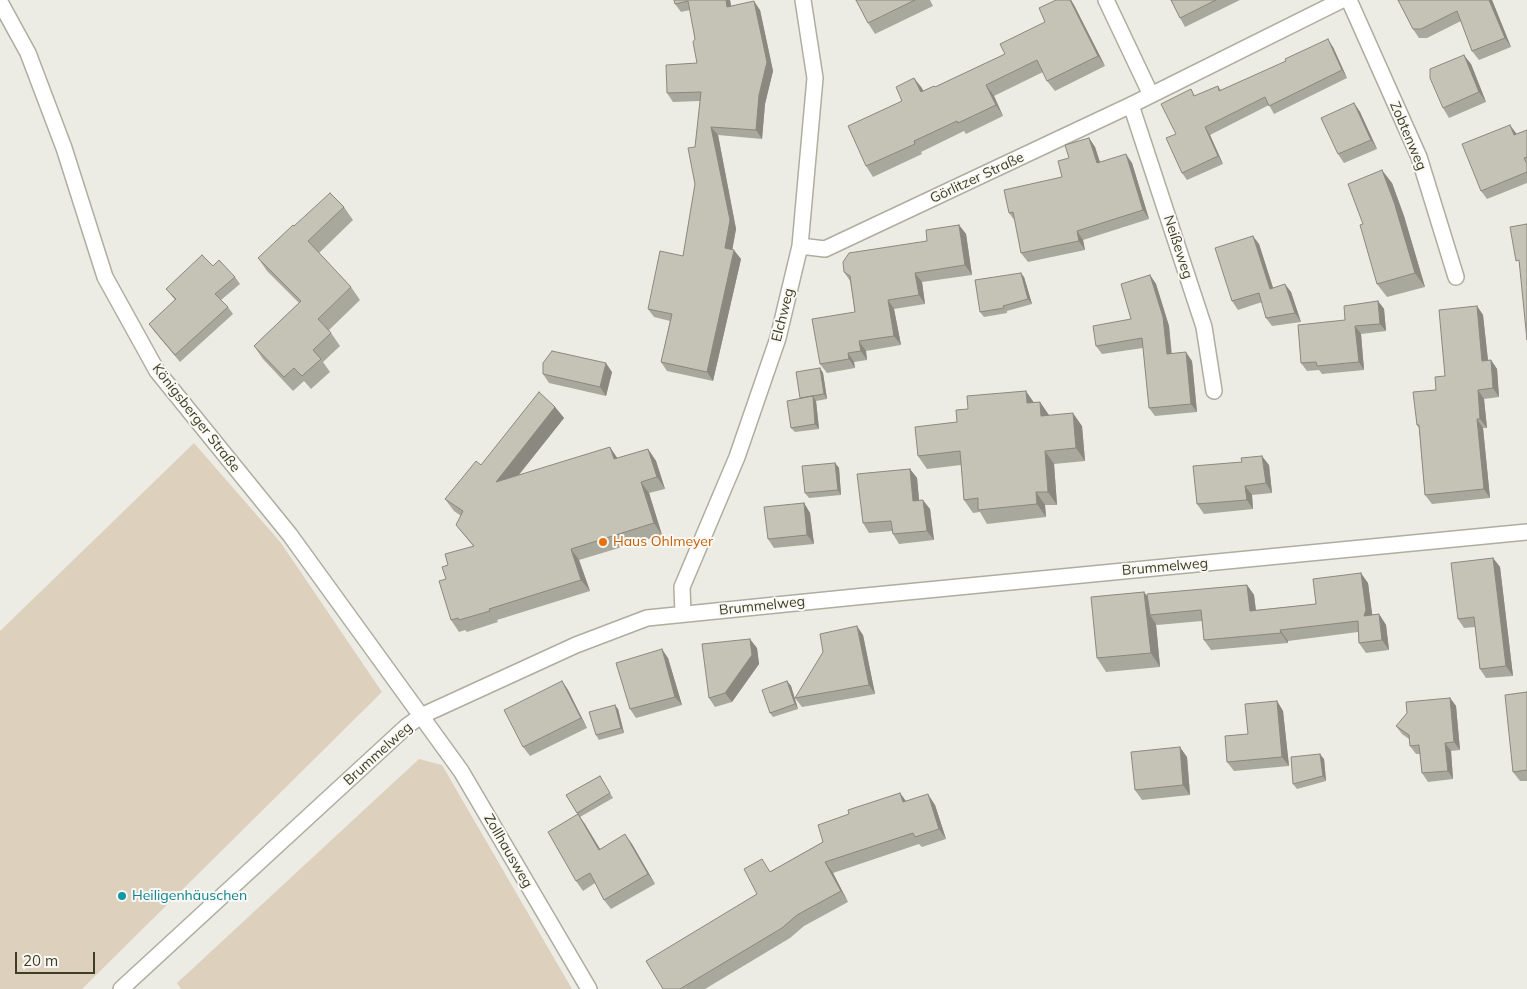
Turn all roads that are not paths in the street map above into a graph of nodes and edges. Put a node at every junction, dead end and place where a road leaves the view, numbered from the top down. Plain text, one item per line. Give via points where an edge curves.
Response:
1 (803, 0) edge
2 (1106, 0) edge
3 (1342, 0) edge
4 (1348, 0) edge
5 (0, 2) edge
6 (1151, 95) junction
7 (1131, 105) junction
8 (800, 246) junction
9 (1456, 277) dead end
10 (1214, 391) dead end
11 (1527, 532) edge
12 (683, 614) junction
13 (421, 716) junction
14 (120, 989) edge
15 (589, 989) edge

1 - 8 street, Elchweg via 815,78
2 - 6 street
3 - 6 street, Görlitzer Straße
4 - 9 street, Zobtenweg via 1419,157
5 - 13 street, Königsberger Straße via 28,54 61,140 105,277 157,371 290,535
6 - 7 street, Görlitzer Straße
7 - 8 street, Görlitzer Straße via 825,249
7 - 10 street, Neißeweg via 1204,327
8 - 12 street, Elchweg via 778,338 736,457 682,587
11 - 12 street, Brummelweg
12 - 13 street, Brummelweg via 647,618 576,645
13 - 14 street, Brummelweg
13 - 15 street, Zollhausweg via 461,771

